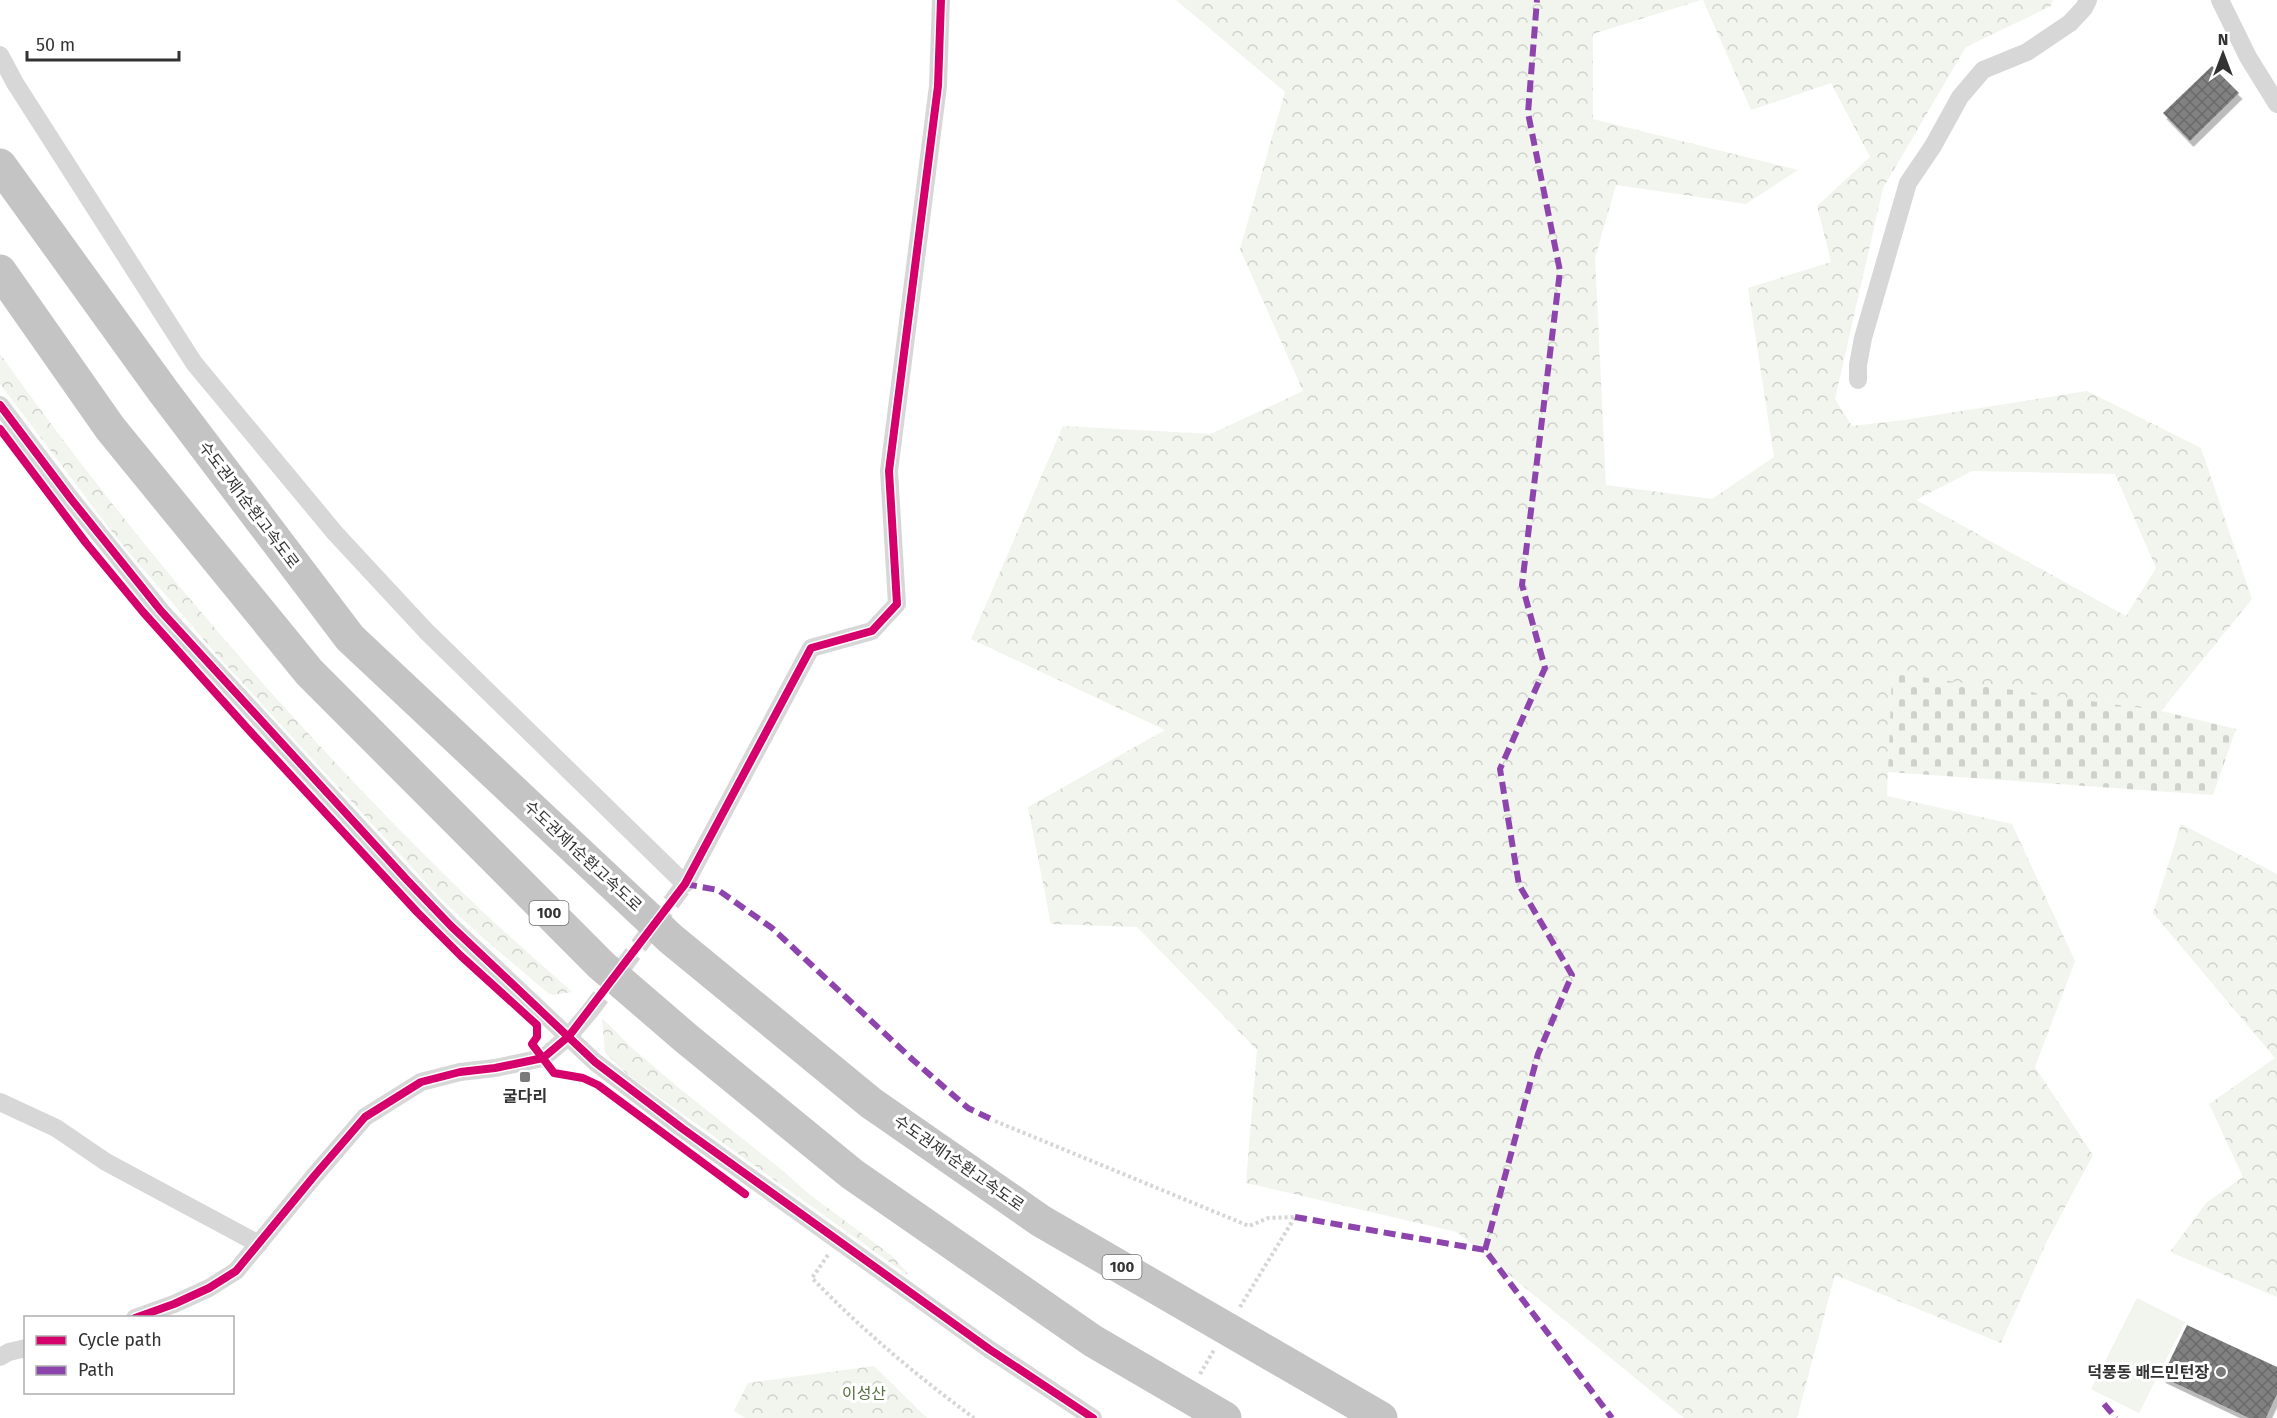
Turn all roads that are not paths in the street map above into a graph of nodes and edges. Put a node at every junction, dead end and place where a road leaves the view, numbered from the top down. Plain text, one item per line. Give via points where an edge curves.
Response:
1 (941, 0) edge
2 (2088, 0) edge
3 (2220, 0) edge
4 (0, 55) edge
5 (2277, 104) edge
6 (0, 165) edge
7 (0, 272) edge
8 (1858, 380) dead end
9 (0, 405) edge
10 (590, 1011) tunnel mouth
11 (569, 1036) junction
12 (0, 1102) edge
13 (258, 1244) junction
14 (138, 1316) edge
15 (24, 1348) edge
16 (0, 1357) edge
17 (1094, 1418) edge
18 (1224, 1418) edge
19 (1381, 1418) edge

1 - 4 street via 938,86 889,471 897,604 872,631 811,648 685,884 426,631 335,533 194,363
2 - 8 street via 2070,23 2027,52 1983,70 1960,97 1934,146 1908,183 1863,338
3 - 5 street
6 - 19 highway, 수도권제1순환고속도로 / 100 via 162,391 350,638 671,939 871,1103 1041,1221
7 - 18 highway, 100 via 110,428 309,672 601,965 852,1174 1094,1341
9 - 11 street via 169,620 422,896
10 - 11 street
11 - 13 street via 543,1058 421,1082 365,1117
11 - 17 street via 595,1062 674,1122 989,1349
12 - 13 street via 56,1128 106,1162
13 - 14 street via 227,1277 174,1304
15 - 16 street

